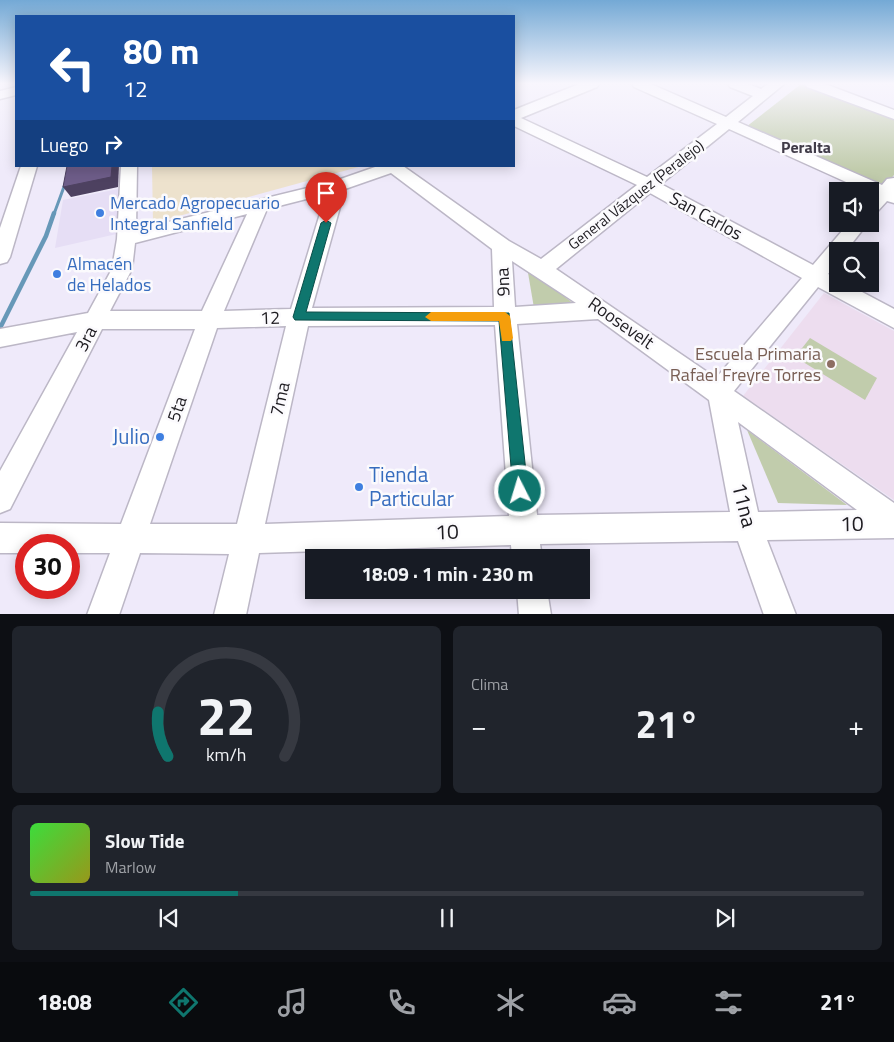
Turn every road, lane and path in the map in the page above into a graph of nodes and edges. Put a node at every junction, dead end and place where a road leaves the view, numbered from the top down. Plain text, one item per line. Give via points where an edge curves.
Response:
1 (704, 113) edge
2 (741, 113) edge
3 (515, 120) edge
4 (728, 123) junction
5 (29, 167) edge
6 (129, 167) edge
7 (393, 167) edge
8 (648, 184) junction
9 (337, 186) junction
10 (891, 191) edge
11 (879, 201) edge
12 (260, 206) junction
13 (851, 232) edge
14 (126, 239) junction
15 (502, 246) junction
16 (0, 257) edge
17 (542, 269) junction
18 (814, 275) junction
19 (602, 310) junction
20 (505, 316) junction
21 (299, 317) junction
22 (894, 318) edge
23 (96, 320) junction
24 (209, 320) junction
25 (0, 338) edge
26 (719, 392) junction
27 (0, 499) edge
28 (894, 522) edge
29 (747, 525) junction
30 (524, 530) junction
31 (0, 538) edge
32 (132, 539) junction
33 (247, 539) junction
34 (526, 549) edge
35 (533, 599) edge
36 (103, 614) edge
37 (230, 614) edge
38 (535, 614) edge
39 (780, 614) edge

1 - 4 street
2 - 4 street, General Vázquez (Peralejo)
3 - 8 street, San Carlos
4 - 8 street, General Vázquez (Peralejo)
4 - 10 street
5 - 16 street
6 - 14 street, 3ra
7 - 9 street
7 - 15 street, Roosevelt
8 - 17 street, General Vázquez (Peralejo)
8 - 18 street, San Carlos
9 - 12 street
9 - 21 street, 7ma
10 - 11 street
12 - 14 street
12 - 24 street, 5ta
13 - 18 street
14 - 23 street, 3ra via 122,269
15 - 17 street, Roosevelt
15 - 20 street, 9na
17 - 19 street, Roosevelt
18 - 22 street, San Carlos
18 - 26 street
19 - 20 street, 12
19 - 26 street, Roosevelt
20 - 21 street, 12
20 - 30 street, 9na
21 - 24 street, 12
21 - 33 street, 7ma
23 - 24 street, 12
23 - 25 street, 12
23 - 27 street, 3ra
24 - 32 street, 5ta
26 - 28 street, Roosevelt
26 - 29 street, 11na
28 - 29 street, 10
29 - 30 street, 10
29 - 39 street, 11na
30 - 33 street, 10
30 - 34 street, 9na
31 - 32 street, 10
32 - 33 street, 10
32 - 36 street, 5ta
33 - 37 street, 7ma
35 - 38 street

